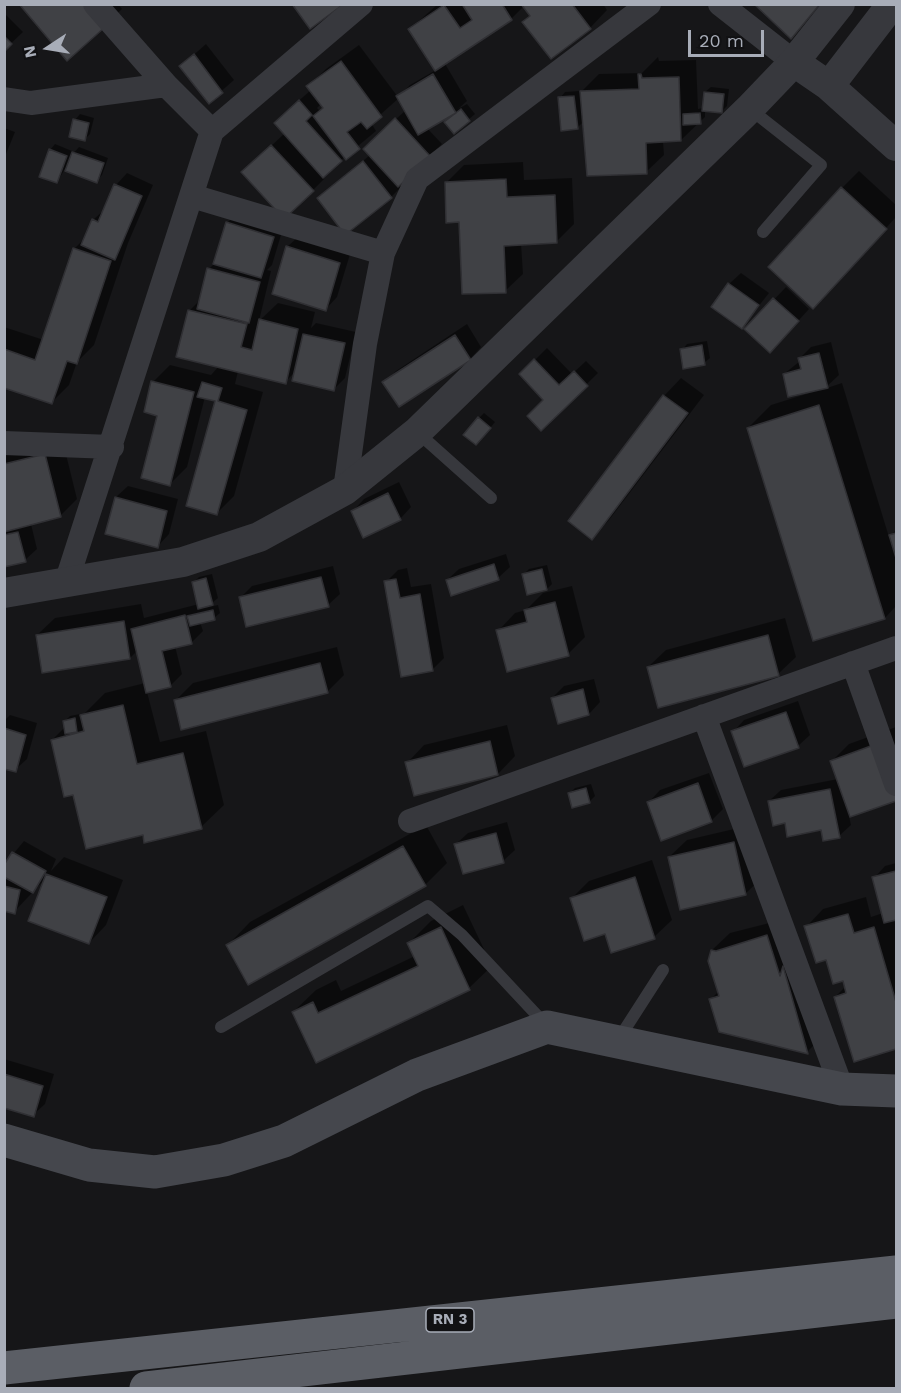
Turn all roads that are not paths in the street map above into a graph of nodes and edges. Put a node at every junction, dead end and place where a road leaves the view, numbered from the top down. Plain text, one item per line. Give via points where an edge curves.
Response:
1 (95, 4) edge
2 (361, 4) edge
3 (648, 4) edge
4 (720, 4) edge
5 (840, 4) edge
6 (892, 4) edge
7 (794, 62) junction
8 (166, 85) junction
9 (829, 86) junction
10 (4, 99) edge
11 (749, 109) junction
12 (212, 131) junction
13 (897, 146) edge
14 (192, 196) junction
15 (763, 232) dead end
16 (383, 253) junction
17 (417, 432) junction
18 (4, 443) edge
19 (112, 447) junction
20 (345, 490) junction
21 (492, 498) dead end
22 (66, 583) junction
23 (4, 593) edge
24 (897, 648) edge
25 (853, 663) junction
26 (704, 716) junction
27 (897, 784) edge
28 (410, 821) dead end
29 (663, 970) dead end
30 (221, 1027) dead end
31 (548, 1027) junction
32 (617, 1041) junction
33 (842, 1089) junction
34 (897, 1091) edge
35 (4, 1140) edge
36 (897, 1272) edge
37 (897, 1302) edge
38 (4, 1368) edge
39 (146, 1389) edge

1 - 8 street
2 - 12 street
3 - 16 street via 417,178
4 - 7 street
5 - 7 street
6 - 9 street
7 - 9 street
7 - 11 street
8 - 10 street via 31,103
8 - 12 street
9 - 13 street
11 - 15 lane via 821,165
11 - 17 street
12 - 14 street
14 - 16 street
14 - 19 street
16 - 20 street via 365,344
17 - 20 street
17 - 21 lane
18 - 19 street
19 - 22 street
20 - 22 street via 259,537 183,562
22 - 23 street
24 - 25 street
25 - 26 street
25 - 27 street
26 - 28 street
26 - 33 street
29 - 32 lane
30 - 31 lane via 428,906 462,935
31 - 32 main road
31 - 35 main road via 417,1075 284,1141 224,1160 155,1172 89,1165
32 - 33 main road
33 - 34 main road
36 - 38 highway, RN 3
37 - 39 highway, RN 3

